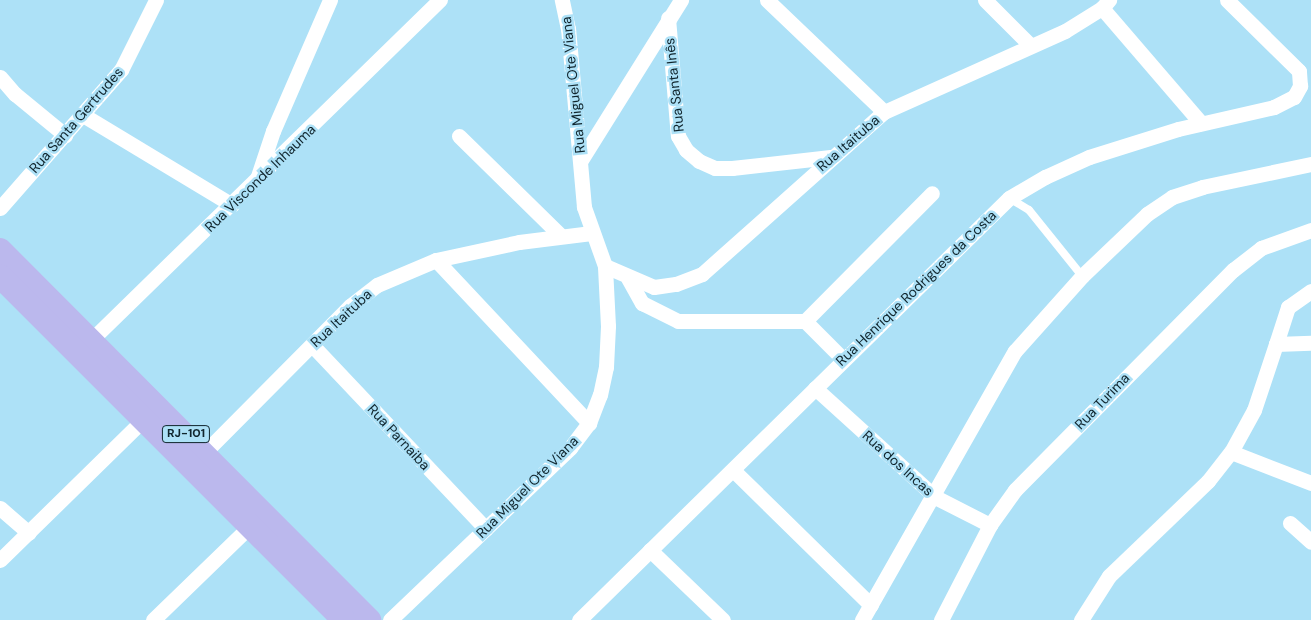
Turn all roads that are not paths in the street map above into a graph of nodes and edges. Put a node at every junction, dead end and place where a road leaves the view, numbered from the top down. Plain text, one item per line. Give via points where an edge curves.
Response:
1 (156, 0) edge
2 (330, 0) edge
3 (440, 0) edge
4 (562, 0) edge
5 (681, 0) edge
6 (767, 0) edge
7 (985, 0) edge
8 (1227, 0) edge
9 (1105, 4) edge
10 (668, 18) junction
11 (1030, 45) junction
12 (0, 77) edge
13 (884, 112) junction
14 (83, 115) junction
15 (1201, 124) junction
16 (65, 135) junction
17 (459, 136) dead end
18 (830, 157) junction
19 (581, 160) junction
20 (1311, 164) edge
21 (257, 181) junction
22 (932, 193) dead end
23 (1009, 198) junction
24 (232, 205) junction
25 (0, 208) edge
26 (1311, 230) edge
27 (591, 233) junction
28 (561, 236) junction
29 (0, 250) edge
30 (436, 260) junction
31 (605, 266) junction
32 (0, 276) edge
33 (1082, 276) junction
34 (628, 278) junction
35 (1311, 291) edge
36 (805, 322) junction
37 (1311, 343) edge
38 (1276, 344) junction
39 (312, 345) junction
40 (84, 347) junction
41 (843, 359) junction
42 (815, 388) junction
43 (144, 419) junction
44 (589, 423) junction
45 (1231, 452) junction
46 (198, 459) junction
47 (733, 470) junction
48 (1311, 483) edge
49 (935, 497) junction
50 (0, 508) edge
51 (1290, 523) dead end
52 (251, 525) junction
53 (990, 525) junction
54 (486, 529) junction
55 (29, 533) junction
56 (1311, 542) edge
57 (650, 550) junction
58 (0, 560) edge
59 (871, 605) junction
60 (153, 620) edge
61 (343, 620) edge
62 (369, 620) edge
63 (390, 620) edge
64 (579, 620) edge
65 (723, 620) edge
66 (862, 620) edge
67 (941, 620) edge
68 (1081, 620) edge

1 - 14 street, Rua Santa Gertrudes via 121,70
2 - 21 street via 273,131
3 - 21 street, Rua Visconde Inhauma
4 - 19 street, Rua Miguel Ote Viana
5 - 10 street
6 - 13 street
7 - 11 street
8 - 15 street, Rua Henrique Rodrigues da Costa via 1290,61 1298,71 1300,86 1294,97 1274,107
9 - 11 street, Rua Itaituba via 1065,31
9 - 15 street
10 - 18 street, Rua Santa Inês via 678,136 686,150 715,168
10 - 19 street
11 - 13 street, Rua Itaituba
12 - 16 street via 15,94
13 - 18 street, Rua Itaituba
14 - 16 street, Rua Santa Gertrudes
14 - 24 street
15 - 23 street, Rua Henrique Rodrigues da Costa via 1089,157
16 - 25 street, Rua Santa Gertrudes
17 - 28 street
18 - 34 street, Rua Itaituba via 702,274 676,284 654,287
19 - 27 street, Rua Miguel Ote Viana via 584,207
20 - 33 street via 1172,197 1147,214
21 - 24 street, Rua Visconde Inhauma
22 - 36 street
23 - 33 lane via 1029,210
23 - 41 street, Rua Henrique Rodrigues da Costa
24 - 40 street, Rua Visconde Inhauma
26 - 53 street, Rua Turima via 1261,248 1233,270 1015,490
27 - 28 street, Rua Itaituba
27 - 31 street, Rua Miguel Ote Viana
28 - 30 street, Rua Itaituba
29 - 40 main road, RJ-101
30 - 39 street, Rua Itaituba via 377,285 350,306
30 - 44 street
31 - 34 street, Rua Itaituba
31 - 44 street, Rua Miguel Ote Viana via 606,367
32 - 40 main road, RJ-101
33 - 49 street via 1015,351 982,405
34 - 36 street via 642,303 678,321
35 - 38 street via 1288,307
36 - 41 street
37 - 38 street
38 - 45 street via 1254,410
39 - 46 street, Rua Itaituba
39 - 54 street, Rua Parnaiba
40 - 43 main road, RJ-101
40 - 46 main road, RJ-101
41 - 42 street, Rua Henrique Rodrigues da Costa
42 - 47 street, Rua Henrique Rodrigues da Costa
42 - 49 street, Rua dos Incas
43 - 46 main road, RJ-101
43 - 55 street
44 - 54 street, Rua Miguel Ote Viana via 570,448
45 - 48 street
45 - 68 street via 1208,481 1109,576
46 - 52 main road, RJ-101
46 - 62 main road, RJ-101
47 - 57 street, Rua Henrique Rodrigues da Costa
47 - 59 street
49 - 53 street, Rua dos Incas
49 - 59 street
50 - 55 street
51 - 56 street
52 - 60 street
52 - 61 main road, RJ-101
53 - 67 street, Rua Turima
54 - 63 street, Rua Miguel Ote Viana
55 - 58 street
57 - 64 street, Rua Henrique Rodrigues da Costa
57 - 65 street
59 - 66 street

